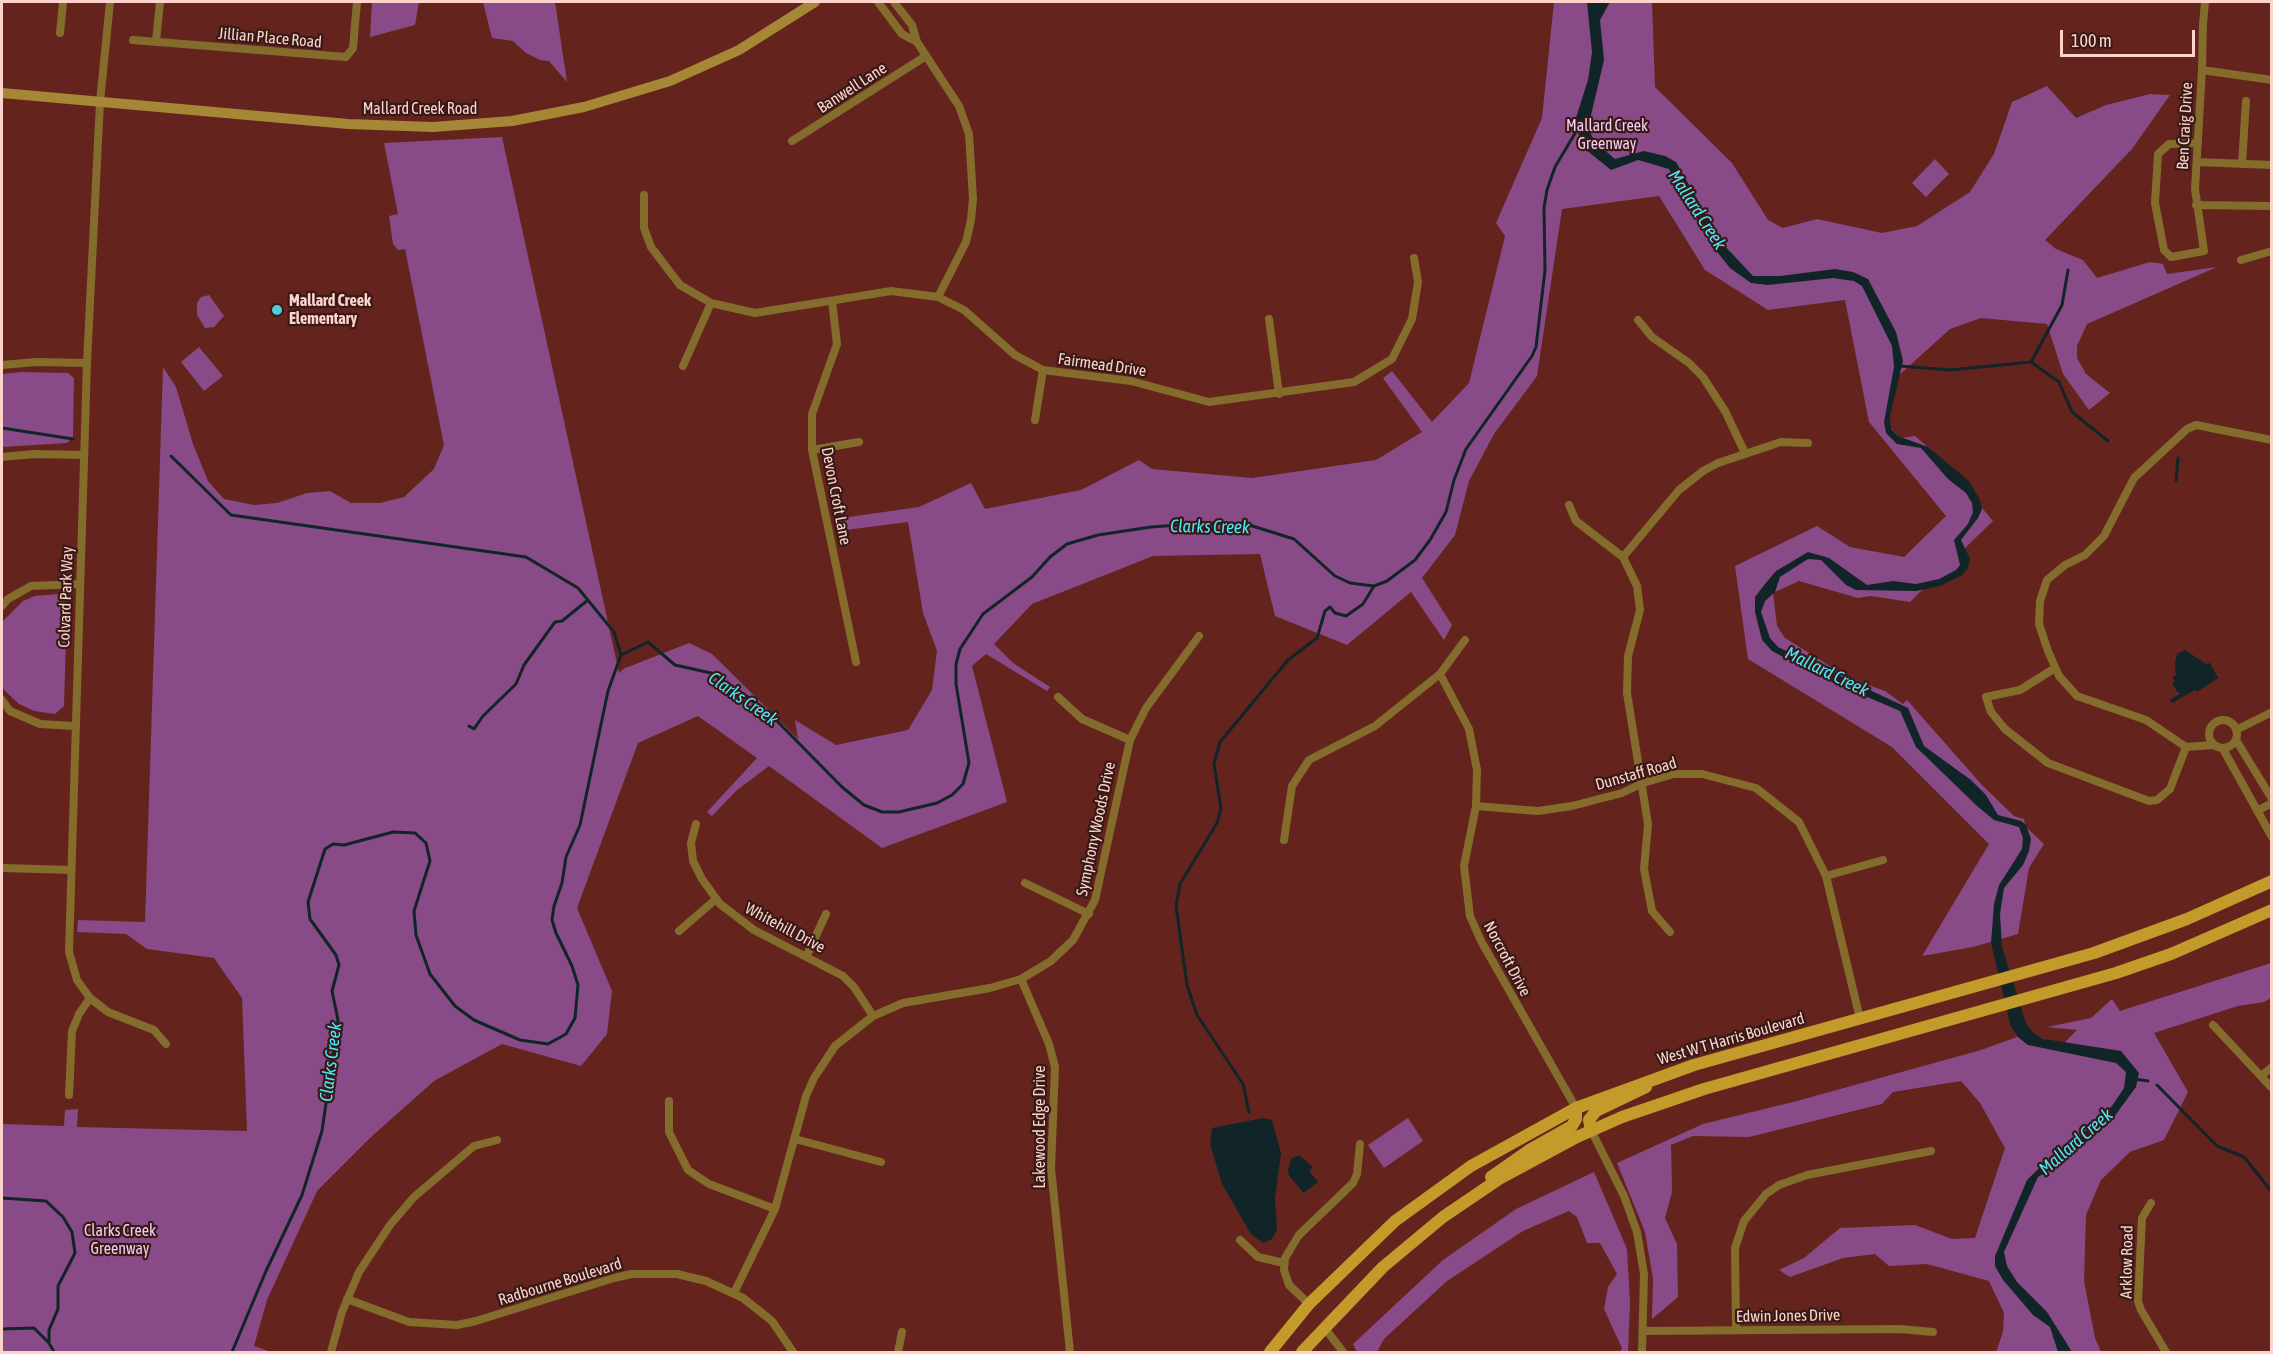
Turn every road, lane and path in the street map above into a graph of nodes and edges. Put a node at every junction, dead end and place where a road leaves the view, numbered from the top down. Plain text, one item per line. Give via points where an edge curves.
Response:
1 (63, 2) edge
2 (110, 2) edge
3 (160, 2) edge
4 (357, 2) edge
5 (814, 2) edge
6 (878, 2) edge
7 (894, 2) edge
8 (2205, 2) edge
9 (60, 33) dead end
10 (133, 40) dead end
11 (156, 41) junction
12 (917, 42) junction
13 (926, 57) junction
14 (2202, 70) junction
15 (2271, 80) edge
16 (2, 93) edge
17 (2246, 101) dead end
18 (100, 102) junction
19 (792, 141) dead end
20 (2198, 143) junction
21 (2197, 162) junction
22 (2242, 164) junction
23 (2271, 165) edge
24 (644, 195) dead end
25 (2196, 204) junction
26 (2271, 206) edge
27 (2271, 251) edge
28 (1414, 258) dead end
29 (2241, 260) dead end
30 (938, 297) junction
31 (832, 301) junction
32 (711, 303) junction
33 (1269, 319) dead end
34 (1638, 320) dead end
35 (87, 363) junction
36 (2, 365) edge
37 (683, 366) dead end
38 (1043, 370) junction
39 (1279, 394) junction
40 (1035, 420) dead end
41 (2271, 440) edge
42 (859, 442) dead end
43 (1808, 443) dead end
44 (812, 450) junction
45 (1745, 453) junction
46 (84, 455) junction
47 (2, 457) edge
48 (1569, 505) dead end
49 (1623, 557) junction
50 (80, 584) junction
51 (2, 606) edge
52 (1199, 636) dead end
53 (1465, 640) dead end
54 (856, 662) dead end
55 (2055, 668) junction
56 (1440, 674) junction
57 (1058, 698) dead end
58 (2, 700) edge
59 (2271, 712) edge
60 (75, 726) junction
61 (2236, 730) junction
62 (1130, 740) junction
63 (2236, 740) junction
64 (2213, 745) junction
65 (2186, 747) junction
66 (2223, 748) junction
67 (1643, 783) junction
68 (2271, 801) edge
69 (1476, 806) junction
70 (2257, 811) junction
71 (696, 824) dead end
72 (2271, 837) edge
73 (1284, 840) dead end
74 (1883, 860) dead end
75 (2, 868) edge
76 (71, 870) junction
77 (1826, 876) junction
78 (2271, 881) edge
79 (1025, 883) dead end
80 (716, 899) junction
81 (2271, 910) edge
82 (826, 914) dead end
83 (1089, 914) junction
84 (679, 931) dead end
85 (1670, 932) dead end
86 (807, 956) junction
87 (1021, 979) junction
88 (90, 998) junction
89 (873, 1016) junction
90 (1860, 1019) junction
91 (2213, 1025) dead end
92 (166, 1044) dead end
93 (2271, 1067) edge
94 (1676, 1071) junction
95 (2261, 1077) junction
96 (2271, 1088) edge
97 (69, 1095) dead end
98 (669, 1101) dead end
99 (1576, 1108) junction
100 (1591, 1130) junction
101 (795, 1139) junction
102 (496, 1140) dead end
103 (1357, 1145) dead end
104 (1931, 1151) dead end
105 (881, 1162) dead end
106 (1468, 1199) junction
107 (2151, 1203) dead end
108 (775, 1209) junction
109 (1241, 1244) dead end
110 (1284, 1263) junction
111 (734, 1293) junction
112 (347, 1299) junction
113 (1309, 1304) junction
114 (1324, 1327) junction
115 (1736, 1330) junction
116 (1644, 1331) junction
117 (902, 1332) dead end
118 (1933, 1332) dead end
119 (332, 1353) edge
120 (793, 1353) edge
121 (897, 1353) edge
122 (1070, 1353) edge
123 (1270, 1353) edge
124 (1302, 1353) edge
125 (1343, 1353) edge
126 (1642, 1353) edge
127 (2166, 1353) edge

1 - 9 street
2 - 18 street, Colvard Park Way
3 - 11 street
4 - 11 street, Jillian Place Road via 353,48 346,57
5 - 18 main road, Mallard Creek Road via 739,50 670,81 593,105 512,121 394,127
6 - 12 street via 902,34
7 - 12 street via 912,25
8 - 14 street, Ben Craig Drive
10 - 11 street, Jillian Place Road
12 - 13 street
13 - 19 street, Banwell Lane
13 - 30 street via 959,106 972,157 971,220 966,242
14 - 15 street
14 - 20 street, Ben Craig Drive
16 - 18 main road, Mallard Creek Road
17 - 22 street
18 - 35 street, Colvard Park Way
20 - 21 street, Ben Craig Drive
20 - 25 street, Ben Craig Drive via 2175,143 2161,149 2157,160 2155,203 2168,255 2204,251
21 - 22 street
21 - 25 street, Ben Craig Drive
22 - 23 street
24 - 32 street, Fairmead Drive via 644,228 651,247 680,285
25 - 26 street
27 - 29 street
28 - 39 street, Fairmead Drive via 1418,282 1412,319 1392,359 1354,382
30 - 31 street, Fairmead Drive via 891,291
30 - 38 street, Fairmead Drive via 964,310 1015,355
31 - 32 street, Fairmead Drive via 755,313
31 - 44 street, Devon Croft Lane via 837,344 812,414
32 - 37 street
33 - 39 street
34 - 45 street via 1652,337 1703,377
35 - 36 street
35 - 46 street, Colvard Park Way
38 - 39 street, Fairmead Drive via 1131,381 1209,402
38 - 40 street
41 - 55 street via 2196,425 2134,478 2104,536 2085,555 2047,580 2040,601 2039,624
42 - 44 street
43 - 45 street via 1781,442
44 - 54 street, Devon Croft Lane
45 - 49 street via 1718,463 1685,484
46 - 47 street
46 - 50 street, Colvard Park Way
48 - 49 street via 1576,521
49 - 67 street via 1636,586 1640,610 1628,656 1627,693
50 - 51 street via 31,586
50 - 60 street, Colvard Park Way
52 - 62 street, Symphony Woods Drive via 1146,708
53 - 56 street
55 - 65 street via 2077,696 2146,720
55 - 65 street via 2020,690 1986,696 1991,712 2005,729 2048,763 2149,801 2157,800 2170,789
56 - 69 street, Norcroft Drive via 1469,729 1477,770
56 - 73 street via 1375,726 1309,760 1292,786
57 - 62 street via 1088,723
58 - 60 street via 10,711 39,724
59 - 61 street
60 - 76 street, Colvard Park Way
61 - 63 street
61 - 64 street via 2231,723 2217,721 2209,732
62 - 83 street, Symphony Woods Drive via 1100,882
63 - 66 street
63 - 68 street
64 - 65 street
64 - 66 street
66 - 70 street
67 - 69 street, Dunstaff Road via 1622,793 1538,811
67 - 77 street, Dunstaff Road via 1674,774 1702,774 1756,788 1799,822
67 - 85 street via 1648,824 1644,869 1652,911
68 - 70 street
69 - 99 street, Norcroft Drive via 1464,866 1470,916 1480,941
70 - 72 street
71 - 80 street, Whitehill Drive via 691,843 693,861
74 - 77 street
75 - 76 street
76 - 88 street, Colvard Park Way via 69,952 77,980
77 - 90 street, Dunstaff Road
78 - 90 main road, West W T Harris Boulevard via 2187,920 2094,954
79 - 83 street
80 - 84 street
80 - 86 street, Whitehill Drive via 754,930
81 - 100 main road via 2203,941 2116,973 1704,1089
82 - 86 street
83 - 87 street, Symphony Woods Drive via 1066,948
86 - 89 street, Whitehill Drive via 843,976
87 - 89 street, Symphony Woods Drive via 903,1003
87 - 122 street, Lakewood Edge Drive via 1049,1044 1054,1067 1051,1168
88 - 92 street, Colvard Park Way via 108,1012 154,1030
88 - 97 street via 72,1031
89 - 101 street, Symphony Woods Drive via 850,1032 824,1060 806,1096
90 - 94 main road, West W T Harris Boulevard
91 - 95 street
93 - 95 street
94 - 99 main road, West W T Harris Boulevard
94 - 100 main road via 1596,1111 1588,1120
95 - 96 street
98 - 108 street via 669,1132 688,1170 709,1184
99 - 106 main road via 1572,1126 1503,1167
99 - 113 main road, West W T Harris Boulevard via 1520,1136 1445,1183 1368,1245
100 - 106 main road
100 - 116 street via 1637,1232 1644,1274
101 - 105 street
101 - 108 street, Symphony Woods Drive
102 - 112 street via 474,1146 410,1202 373,1248
103 - 110 street via 1359,1155 1353,1183 1294,1241
104 - 115 street via 1799,1177 1766,1194 1744,1221 1736,1248
106 - 114 main road via 1383,1267
107 - 127 street, Arklow Road via 2142,1218 2138,1301
108 - 111 street, Symphony Woods Drive
109 - 110 street via 1267,1261
110 - 113 street via 1289,1285
111 - 112 street, Radbourne Boulevard via 677,1274 632,1274 476,1321 437,1325 402,1320
111 - 120 street, Radbourne Boulevard via 772,1321
112 - 119 street
113 - 123 main road, West W T Harris Boulevard
114 - 124 main road
114 - 125 street
115 - 116 street, Edwin Jones Drive
115 - 118 street, Edwin Jones Drive
116 - 126 street
117 - 121 street

